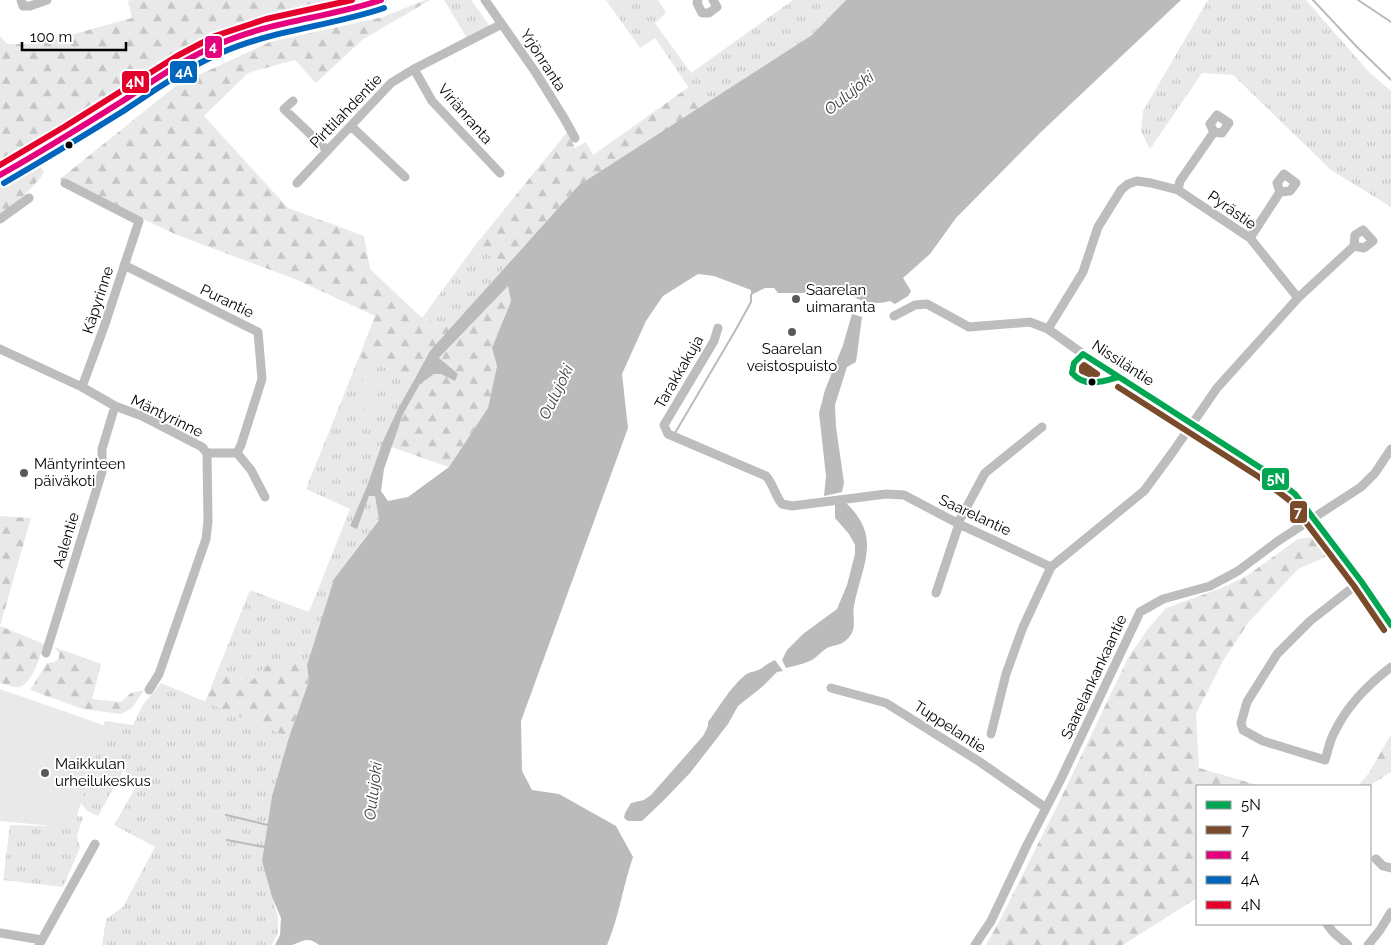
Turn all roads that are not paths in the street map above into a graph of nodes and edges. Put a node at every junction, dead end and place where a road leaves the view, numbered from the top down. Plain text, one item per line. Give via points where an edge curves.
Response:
1 (21, 0) edge
2 (47, 0) edge
3 (381, 0) edge
4 (485, 0) edge
5 (698, 0) edge
6 (713, 0) edge
7 (502, 24) junction
8 (414, 69) junction
9 (293, 101) dead end
10 (351, 126) junction
11 (1214, 132) dead end
12 (574, 138) dead end
13 (327, 150) junction
14 (500, 173) dead end
15 (0, 175) edge
16 (405, 177) dead end
17 (297, 183) dead end
18 (65, 184) dead end
19 (1178, 190) junction
20 (1280, 192) dead end
21 (29, 198) dead end
22 (0, 219) edge
23 (1250, 238) junction
24 (1354, 246) dead end
25 (124, 265) junction
26 (1298, 298) junction
27 (894, 316) dead end
28 (718, 328) dead end
29 (1048, 328) junction
30 (0, 349) edge
31 (82, 386) junction
32 (115, 406) junction
33 (1191, 424) junction
34 (1042, 427) dead end
35 (665, 428) joint
36 (1391, 449) edge
37 (207, 453) junction
38 (237, 453) junction
39 (265, 496) dead end
40 (1313, 517) junction
41 (959, 524) junction
42 (1051, 567) junction
43 (1361, 581) junction
44 (936, 593) dead end
45 (1391, 625) edge
46 (46, 653) dead end
47 (1391, 667) edge
48 (831, 688) dead end
49 (149, 690) dead end
50 (991, 734) dead end
51 (1046, 808) junction
52 (95, 844) dead end
53 (1376, 859) dead end
54 (1391, 868) edge
55 (1391, 912) edge
56 (1328, 925) edge
57 (0, 933) edge
58 (40, 942) edge
59 (975, 945) edge
60 (1348, 945) edge
61 (1368, 945) edge

1 - 2 street via 23,6
3 - 15 main road via 231,39 189,59
4 - 7 street, Yrjönranta
5 - 6 street via 702,13 709,13 718,7
7 - 8 street, Pirttilahdentie
7 - 12 street, Yrjönranta via 536,72
8 - 10 street, Pirttilahdentie via 391,83
8 - 14 street, Viriänranta via 432,101
9 - 13 street via 284,109
10 - 13 street, Pirttilahdentie
10 - 16 street
11 - 19 street via 1180,181
13 - 17 street, Pirttilahdentie
18 - 25 street, Käpyrinne via 139,221
19 - 23 street, Pyrästie
19 - 29 street, Pyrästie via 1137,181 1121,190 1098,228 1083,272
20 - 23 street
21 - 22 street
23 - 26 street, Pyrästie
24 - 26 street
25 - 31 street, Käpyrinne
25 - 38 street, Purantie via 258,332 262,379
26 - 33 street via 1217,388
27 - 29 street, Nissiläntie via 927,304 969,327 1030,322
28 - 35 street, Tarakkakuja via 714,341
29 - 33 street, Nissiläntie
30 - 31 street, Mäntyrinne
31 - 32 street, Mäntyrinne
32 - 37 street, Mäntyrinne via 142,416 202,447
32 - 46 street, Aalentie via 102,449 102,472
33 - 40 street, Nissiläntie via 1280,482 1295,494
33 - 42 street via 1144,491
34 - 41 street via 985,473
35 - 41 street, Saarelantie via 668,434 688,444 766,476 782,504 792,506 886,494 904,495
36 - 40 street, Saarelankankaantie via 1361,487
37 - 38 street
37 - 49 street, Mäntyrinne via 206,539 159,674
38 - 39 street
40 - 43 street, Nissiläntie
40 - 51 street, Saarelankankaantie via 1222,581 1164,599 1140,612
41 - 42 street, Saarelantie
41 - 44 street
42 - 50 street via 1023,627 1006,674
43 - 45 street, Nissiläntie
43 - 47 street via 1310,621 1277,654 1247,702 1241,723 1243,730 1263,741 1325,760 1335,731 1353,704
48 - 51 street, Tuppelantie via 886,703
51 - 59 street, Saarelankankaantie via 991,921
52 - 58 street
53 - 54 street
55 - 61 street
56 - 60 street
57 - 58 street

